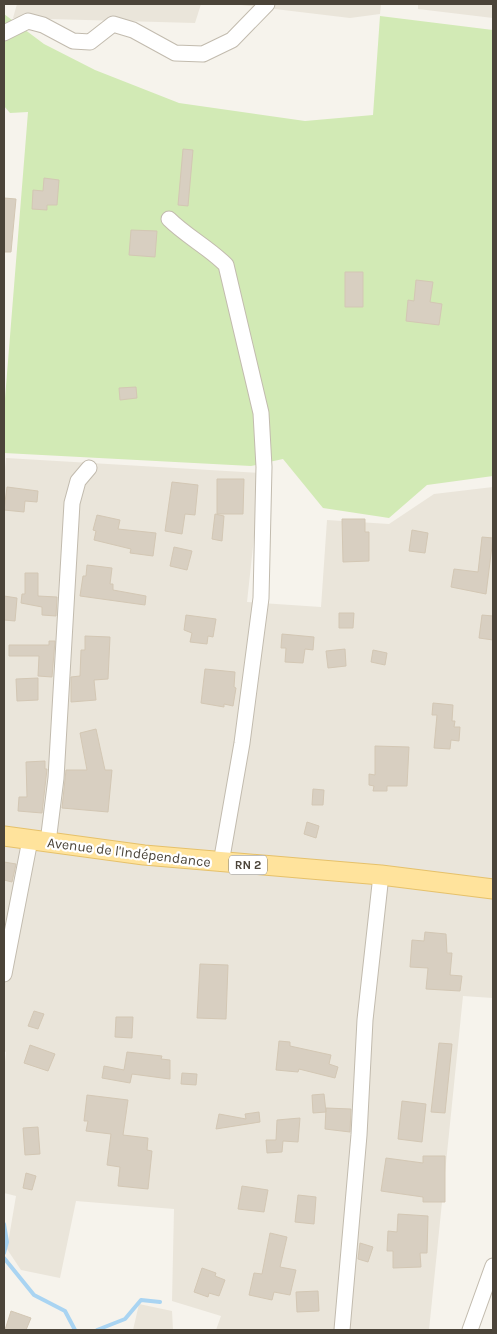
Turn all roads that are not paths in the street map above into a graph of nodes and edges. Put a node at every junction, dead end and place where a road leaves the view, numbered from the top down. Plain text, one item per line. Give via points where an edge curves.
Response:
1 (267, 4) edge
2 (4, 33) edge
3 (168, 219) dead end
4 (89, 468) dead end
5 (4, 836) edge
6 (39, 841) junction
7 (221, 863) junction
8 (381, 875) junction
9 (493, 889) edge
10 (4, 974) edge
11 (493, 1266) edge
12 (342, 1330) edge
13 (470, 1330) edge

1 - 2 street via 232,40 203,54 175,53 133,30 113,24 90,42 73,41 28,21
3 - 7 street via 226,265 261,413 264,467 261,598 242,744
4 - 6 street via 78,481 72,503 56,778
5 - 6 main road, Avenue de l'Indépendance / RN 2
6 - 7 main road, Avenue de l'Indépendance / RN 2
6 - 10 street
7 - 8 main road, Avenue de l'Indépendance / RN 2
8 - 9 main road, Avenue de l'Indépendance / RN 2
8 - 12 street via 365,1020 359,1135
11 - 13 street

